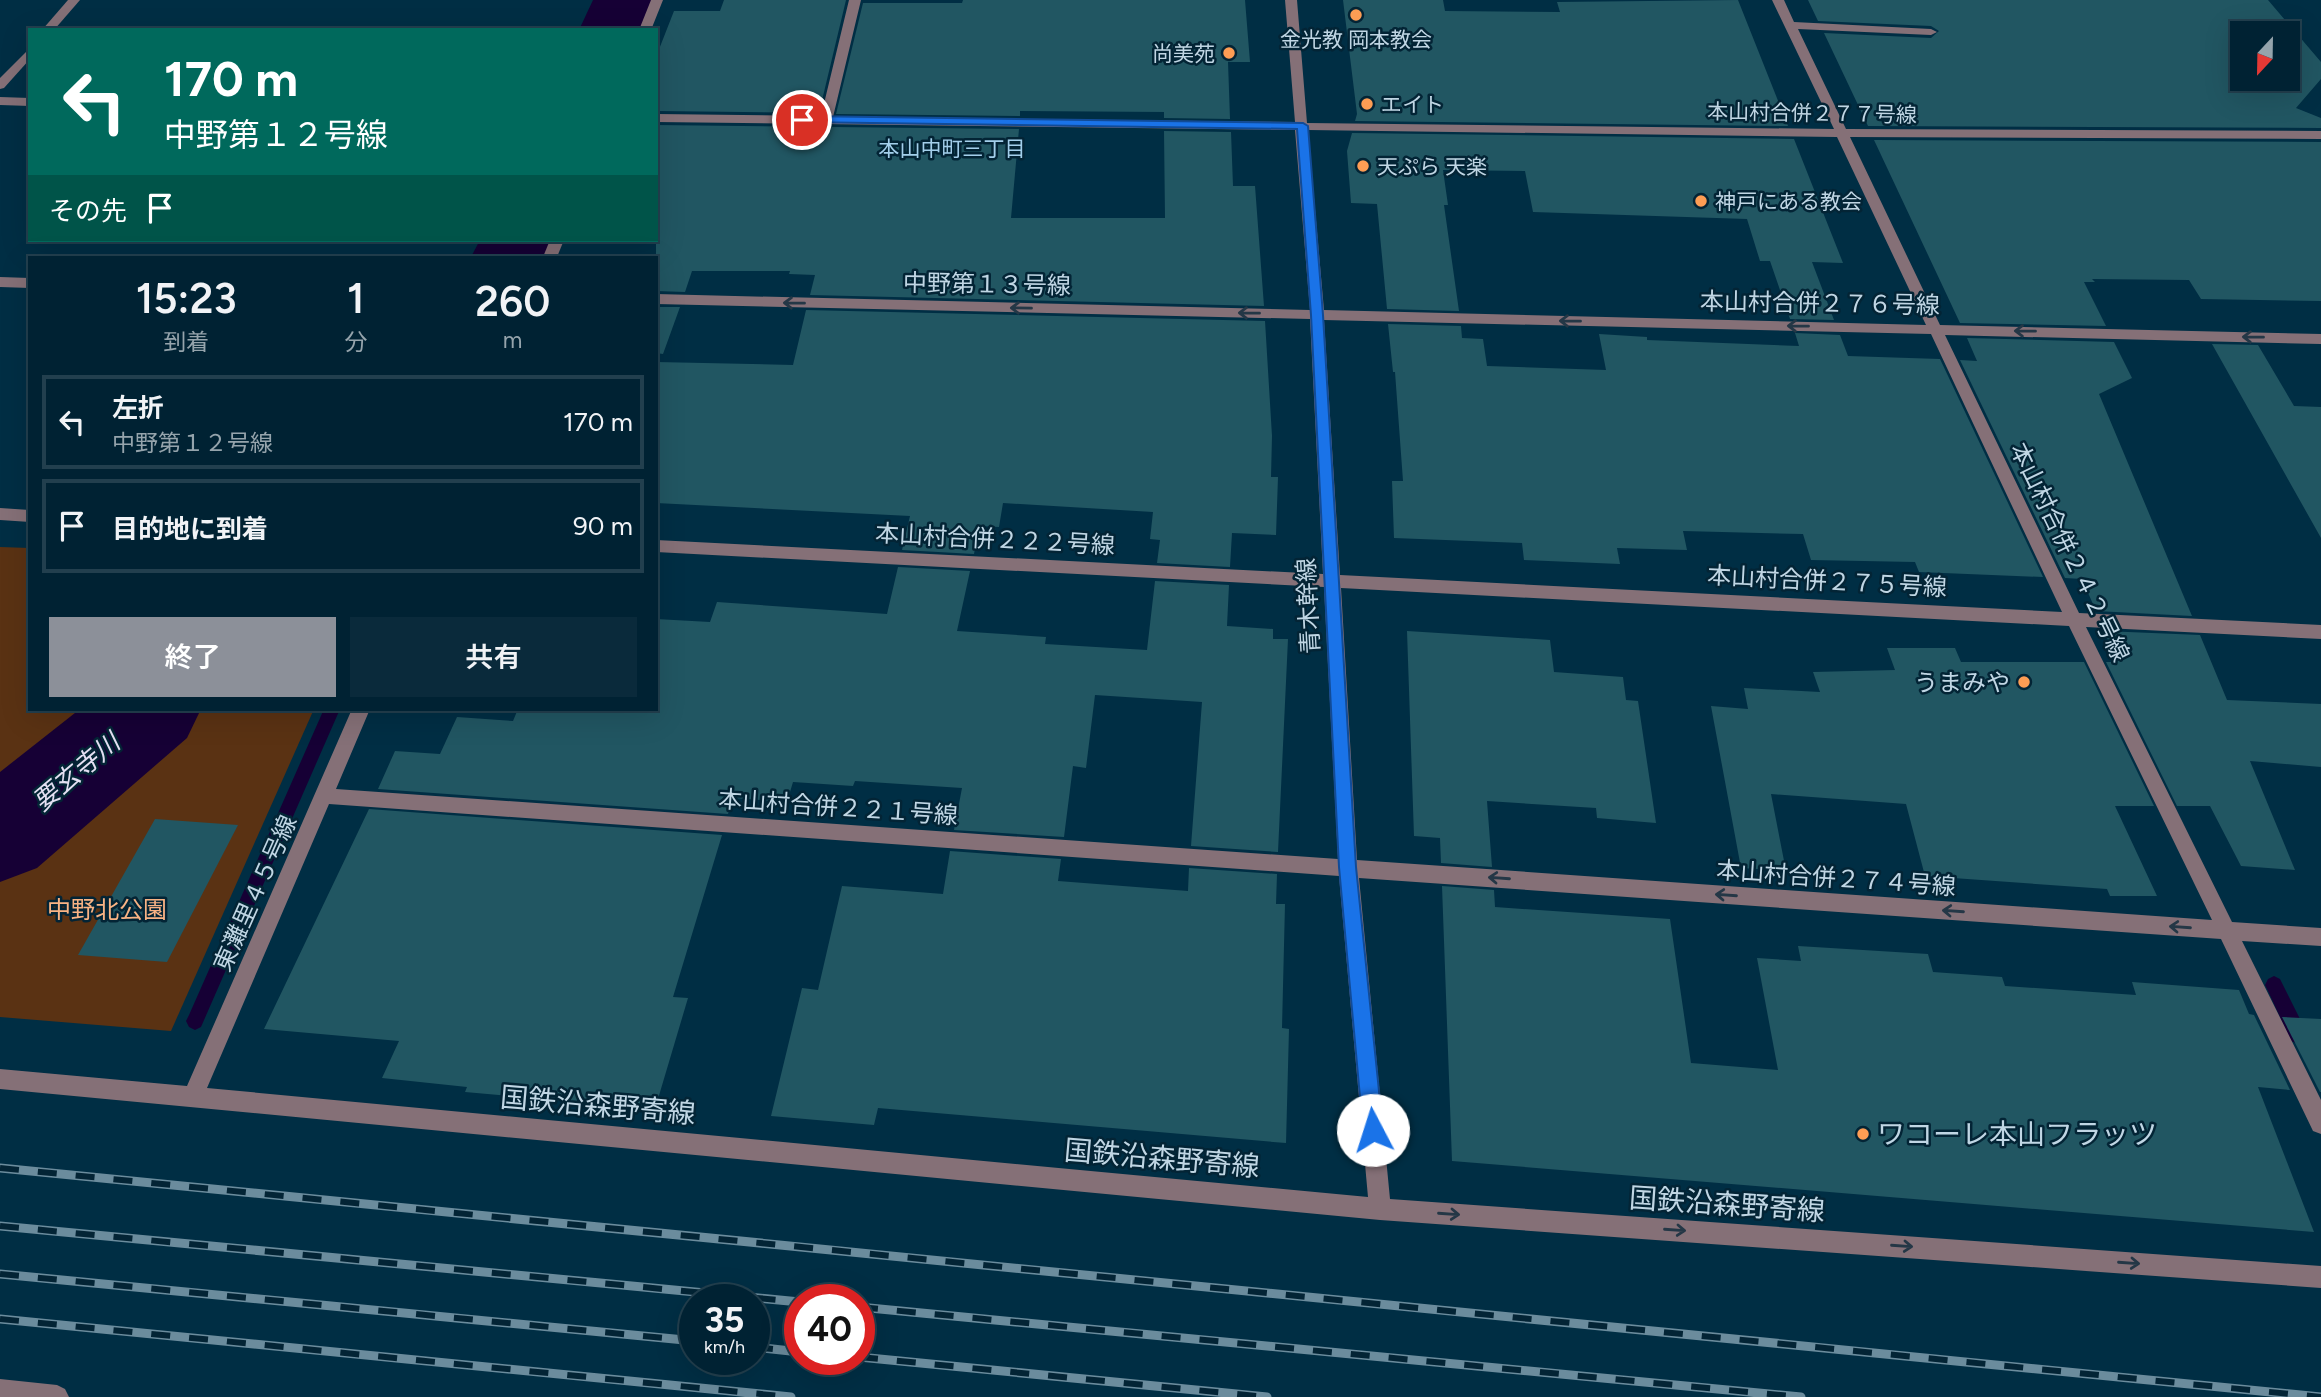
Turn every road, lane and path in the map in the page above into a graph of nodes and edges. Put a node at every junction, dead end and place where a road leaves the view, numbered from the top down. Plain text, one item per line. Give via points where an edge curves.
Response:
1 (74, 0) edge
2 (657, 0) edge
3 (855, 0) edge
4 (1291, 0) edge
5 (1778, 0) edge
6 (1790, 25) junction
7 (50, 28) edge
8 (646, 28) edge
9 (1931, 32) dead end
10 (28, 53) edge
11 (0, 85) edge
12 (0, 102) edge
13 (28, 102) edge
14 (658, 118) edge
15 (826, 120) junction
16 (1303, 126) junction
17 (1840, 133) junction
18 (2321, 135) edge
19 (0, 282) edge
20 (28, 283) edge
21 (658, 299) edge
22 (1317, 315) junction
23 (1935, 329) junction
24 (2321, 339) edge
25 (0, 514) edge
26 (28, 516) edge
27 (658, 546) edge
28 (1331, 581) junction
29 (2073, 618) junction
30 (2321, 632) edge
31 (360, 711) edge
32 (325, 796) junction
33 (1348, 867) junction
34 (2227, 931) junction
35 (2321, 937) edge
36 (0, 1079) edge
37 (193, 1097) junction
38 (2321, 1123) edge
39 (1380, 1209) junction
40 (2321, 1276) edge
41 (0, 1391) edge
42 (57, 1397) edge

1 - 7 street
2 - 8 street
3 - 15 street
4 - 16 street, 青木幹線
5 - 6 street, 本山村合併２４２号線
6 - 9 street
6 - 17 street, 本山村合併２４２号線
10 - 11 street
12 - 13 street
14 - 15 street, 本山村合併２７７号線
15 - 16 street, 本山村合併２７７号線
16 - 17 street, 本山村合併２７７号線
16 - 22 street, 青木幹線
17 - 18 street, 本山村合併２７７号線
17 - 23 street, 本山村合併２４２号線
19 - 20 street
22 -> 21 street, 中野第１３号線
23 -> 22 street, 本山村合併２７６号線
22 - 28 street, 青木幹線
24 -> 23 street, 本山村合併２７６号線
23 - 29 street, 本山村合併２４２号線
25 - 26 street
27 - 28 street, 本山村合併２２２号線
28 - 29 street, 本山村合併２７５号線
28 - 33 street, 青木幹線
29 - 30 street, 本山村合併２７５号線
29 - 34 street, 本山村合併２４２号線
31 - 32 street, 東灘里４５号線
32 - 33 street, 本山村合併２２１号線
32 - 37 street, 東灘里４５号線
34 -> 33 street, 本山村合併２７４号線
33 - 39 street, 青木幹線
34 - 35 street, 本山村合併２７４号線
34 - 38 street, 本山村合併２４２号線
36 - 37 street, 国鉄沿森野寄線
37 - 39 street, 国鉄沿森野寄線
39 -> 40 street, 国鉄沿森野寄線
41 - 42 street

